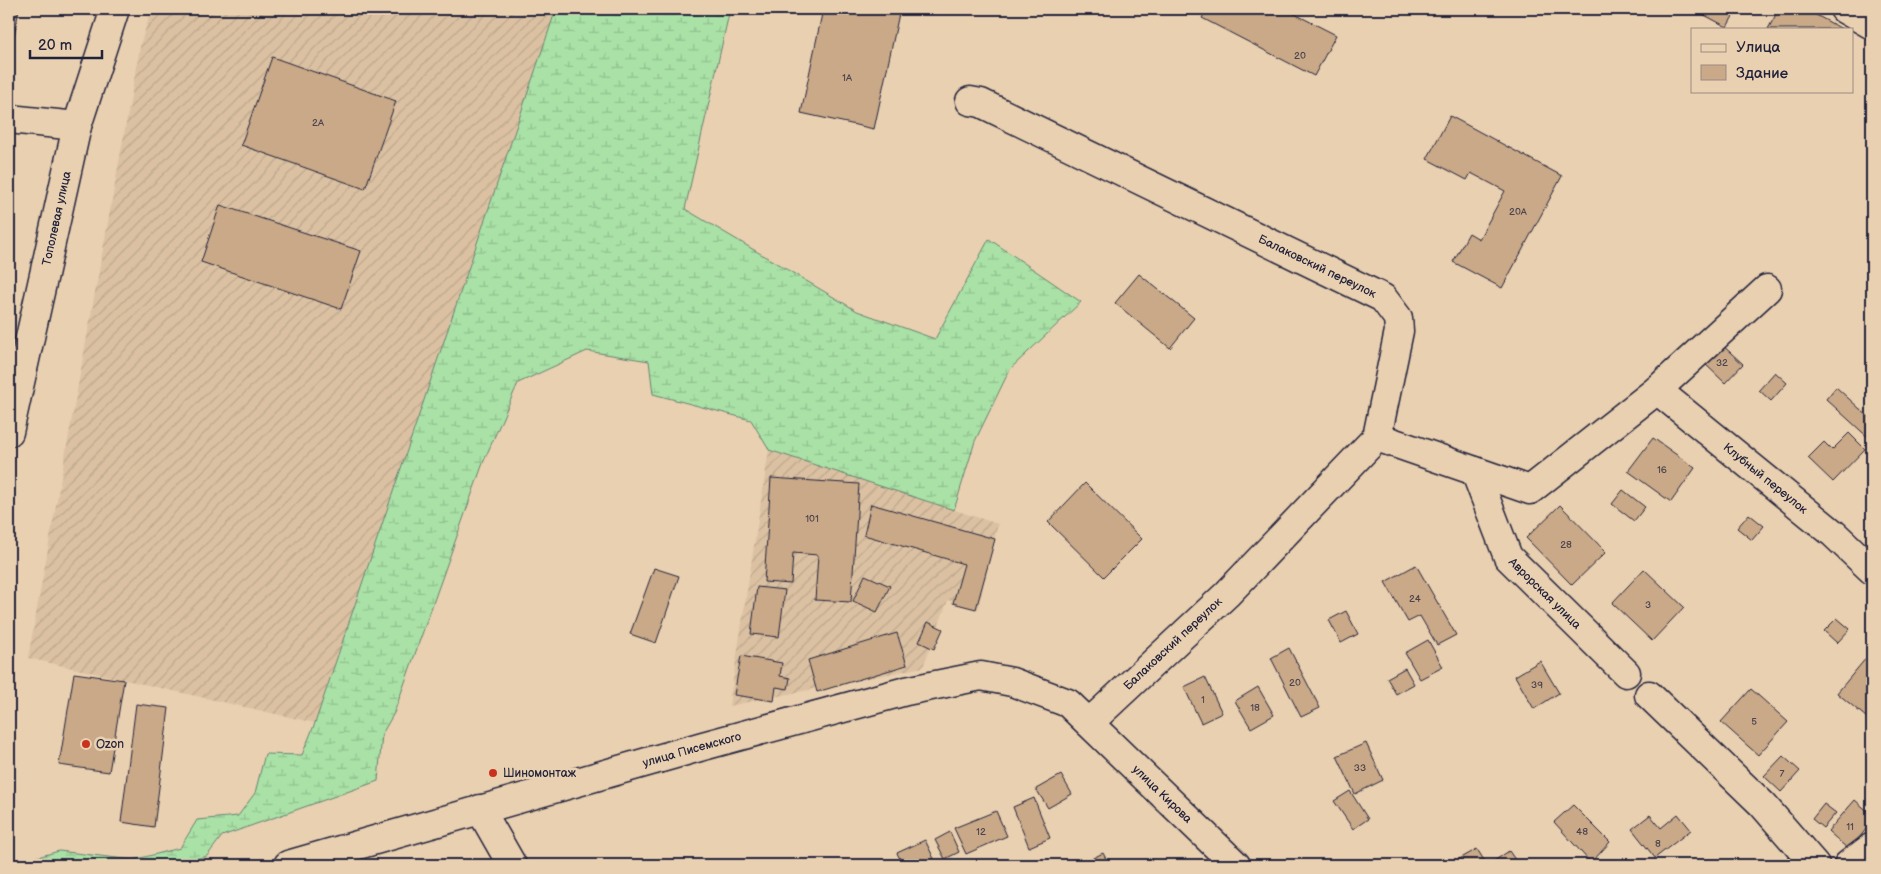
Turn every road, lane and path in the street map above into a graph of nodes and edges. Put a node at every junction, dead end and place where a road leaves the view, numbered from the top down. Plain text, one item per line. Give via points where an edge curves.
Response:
1 (114, 9) edge
2 (1844, 9) edge
3 (1872, 25) edge
4 (970, 101) dead end
5 (9, 119) edge
6 (78, 126) junction
7 (1767, 289) dead end
8 (1657, 390) junction
9 (9, 432) edge
10 (1377, 437) junction
11 (1475, 471) junction
12 (1872, 570) edge
13 (1626, 673) dead end
14 (1649, 695) dead end
15 (1089, 723) junction
16 (480, 810) junction
17 (1872, 847) edge
18 (288, 865) edge
19 (512, 865) edge
20 (1236, 865) edge
21 (1815, 865) edge
22 (1848, 865) edge

1 - 6 street, Тополевая улица
2 - 3 street
4 - 10 street, Балаковский переулок via 981,102 1384,298 1398,318 1399,330
5 - 6 street
6 - 9 street, Тополевая улица
7 - 8 street
8 - 11 street via 1530,490
8 - 12 street, Клубный переулок via 1834,534
10 - 11 street
10 - 15 street, Балаковский переулок via 1227,594
11 - 13 street, Аврорская улица via 1508,557
14 - 21 street via 1763,805
15 - 16 street, улица Писемского via 1068,703 1012,682 981,676 906,691
15 - 20 street, улица Кирова
16 - 18 street, улица Писемского
16 - 19 street
17 - 22 street

